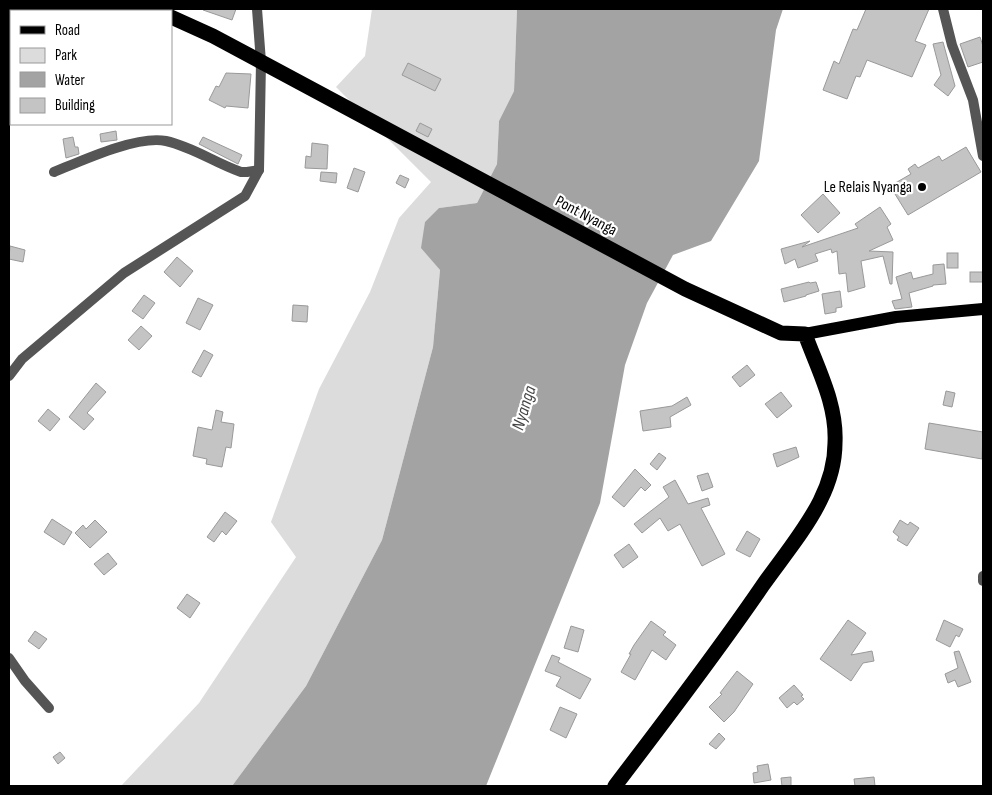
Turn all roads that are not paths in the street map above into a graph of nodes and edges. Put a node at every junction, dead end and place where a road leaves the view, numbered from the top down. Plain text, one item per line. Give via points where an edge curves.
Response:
1 (257, 9) edge
2 (944, 9) edge
3 (172, 17) edge
4 (261, 62) junction
5 (983, 156) edge
6 (259, 170) junction
7 (54, 172) dead end
8 (983, 309) edge
9 (805, 334) junction
10 (9, 376) edge
11 (983, 576) edge
12 (983, 580) edge
13 (9, 658) edge
14 (49, 708) dead end
15 (615, 786) edge

1 - 4 street
2 - 5 street via 952,45 973,100
3 - 4 highway, Pont Nyanga
4 - 6 street
4 - 9 highway, Pont Nyanga via 685,289 781,333
6 - 7 street via 241,172 199,152 157,140 106,152
6 - 10 street via 245,196 124,273 22,359
8 - 9 main road via 896,317
9 - 15 highway via 826,386 835,425 834,459 827,486 810,518 738,622
11 - 12 street
13 - 14 street

